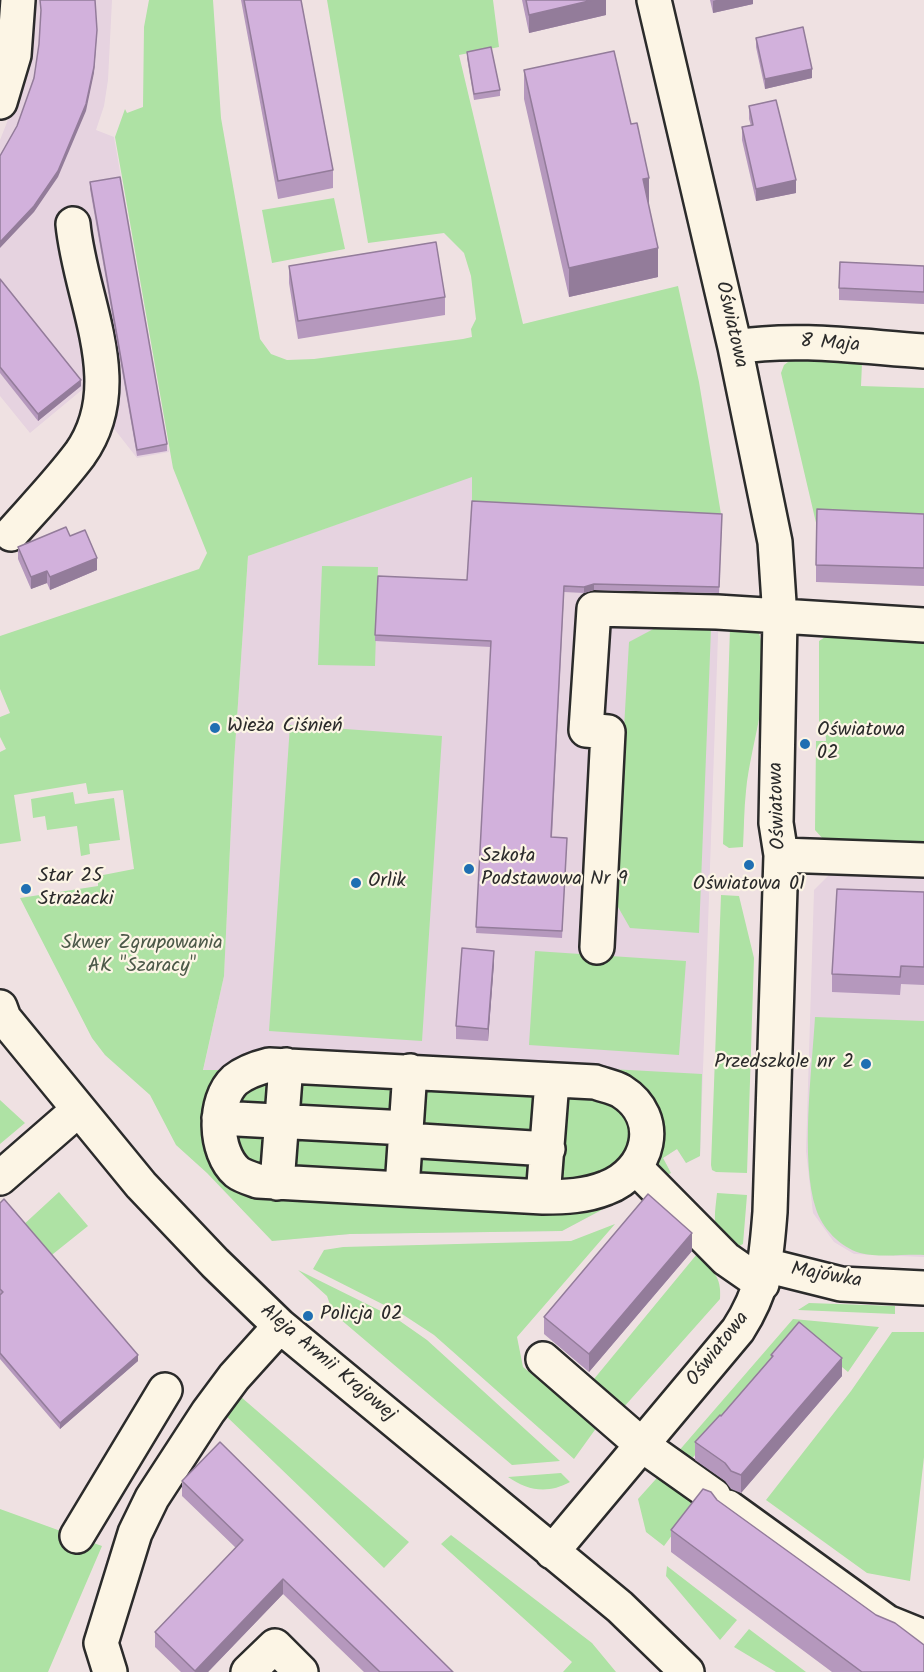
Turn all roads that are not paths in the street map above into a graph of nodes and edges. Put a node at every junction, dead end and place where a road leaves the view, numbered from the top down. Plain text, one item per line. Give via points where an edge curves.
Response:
1 (18, 0) edge
2 (654, 0) edge
3 (0, 102) edge
4 (73, 224) dead end
5 (735, 348) junction
6 (924, 351) edge
7 (4, 529) edge
8 (780, 618) junction
9 (924, 625) edge
10 (781, 855) junction
11 (924, 860) edge
12 (597, 946) dead end
13 (1, 1013) edge
14 (286, 1065) junction
15 (410, 1071) junction
16 (552, 1081) junction
17 (78, 1110) junction
18 (219, 1118) junction
19 (282, 1121) junction
20 (406, 1129) junction
21 (549, 1139) junction
22 (636, 1168) junction
23 (0, 1178) edge
24 (277, 1183) junction
25 (402, 1188) junction
26 (543, 1197) junction
27 (764, 1274) junction
28 (924, 1288) edge
29 (280, 1326) junction
30 (543, 1359) dead end
31 (165, 1390) dead end
32 (642, 1445) junction
33 (77, 1536) dead end
34 (552, 1552) junction
35 (924, 1636) edge
36 (105, 1657) edge
37 (82, 1672) edge
38 (248, 1672) edge
39 (301, 1672) edge
40 (687, 1672) edge

1 - 3 street via 14,55
2 - 5 street, Oświatowa
4 - 7 street via 102,361 103,399 98,419 80,453
5 - 6 street, 8 Maja via 765,342
5 - 8 street, Oświatowa via 775,542
8 - 9 street
8 - 10 street, Oświatowa via 776,823
8 - 12 street via 594,609 586,730 608,732
10 - 11 street
10 - 27 street, Oświatowa via 770,1212
13 - 17 street, Aleja Armii Krajowej
14 - 15 street
14 - 18 street via 251,1070 234,1081
14 - 19 street
15 - 16 street
15 - 20 street
16 - 21 street
16 - 22 street via 595,1082 621,1091 639,1107 647,1149
17 - 23 street
17 - 29 street, Aleja Armii Krajowej via 141,1185
18 - 19 street
18 - 24 street via 221,1142 237,1172 258,1181
19 - 20 street
19 - 24 street
20 - 21 street
20 - 25 street
21 - 26 street
22 - 26 street via 609,1187 581,1196
22 - 27 street via 726,1259
24 - 25 street
25 - 26 street
27 - 28 street, Majówka via 841,1284
27 - 32 street, Oświatowa via 753,1306 738,1330
29 - 34 street, Aleja Armii Krajowej
29 - 36 street via 234,1377 152,1498 135,1533
30 - 32 street
31 - 33 street
32 - 34 street, Oświatowa
32 - 35 street via 887,1622
34 - 40 street, Aleja Armii Krajowej via 620,1607
36 - 37 street
38 - 39 street via 275,1646

